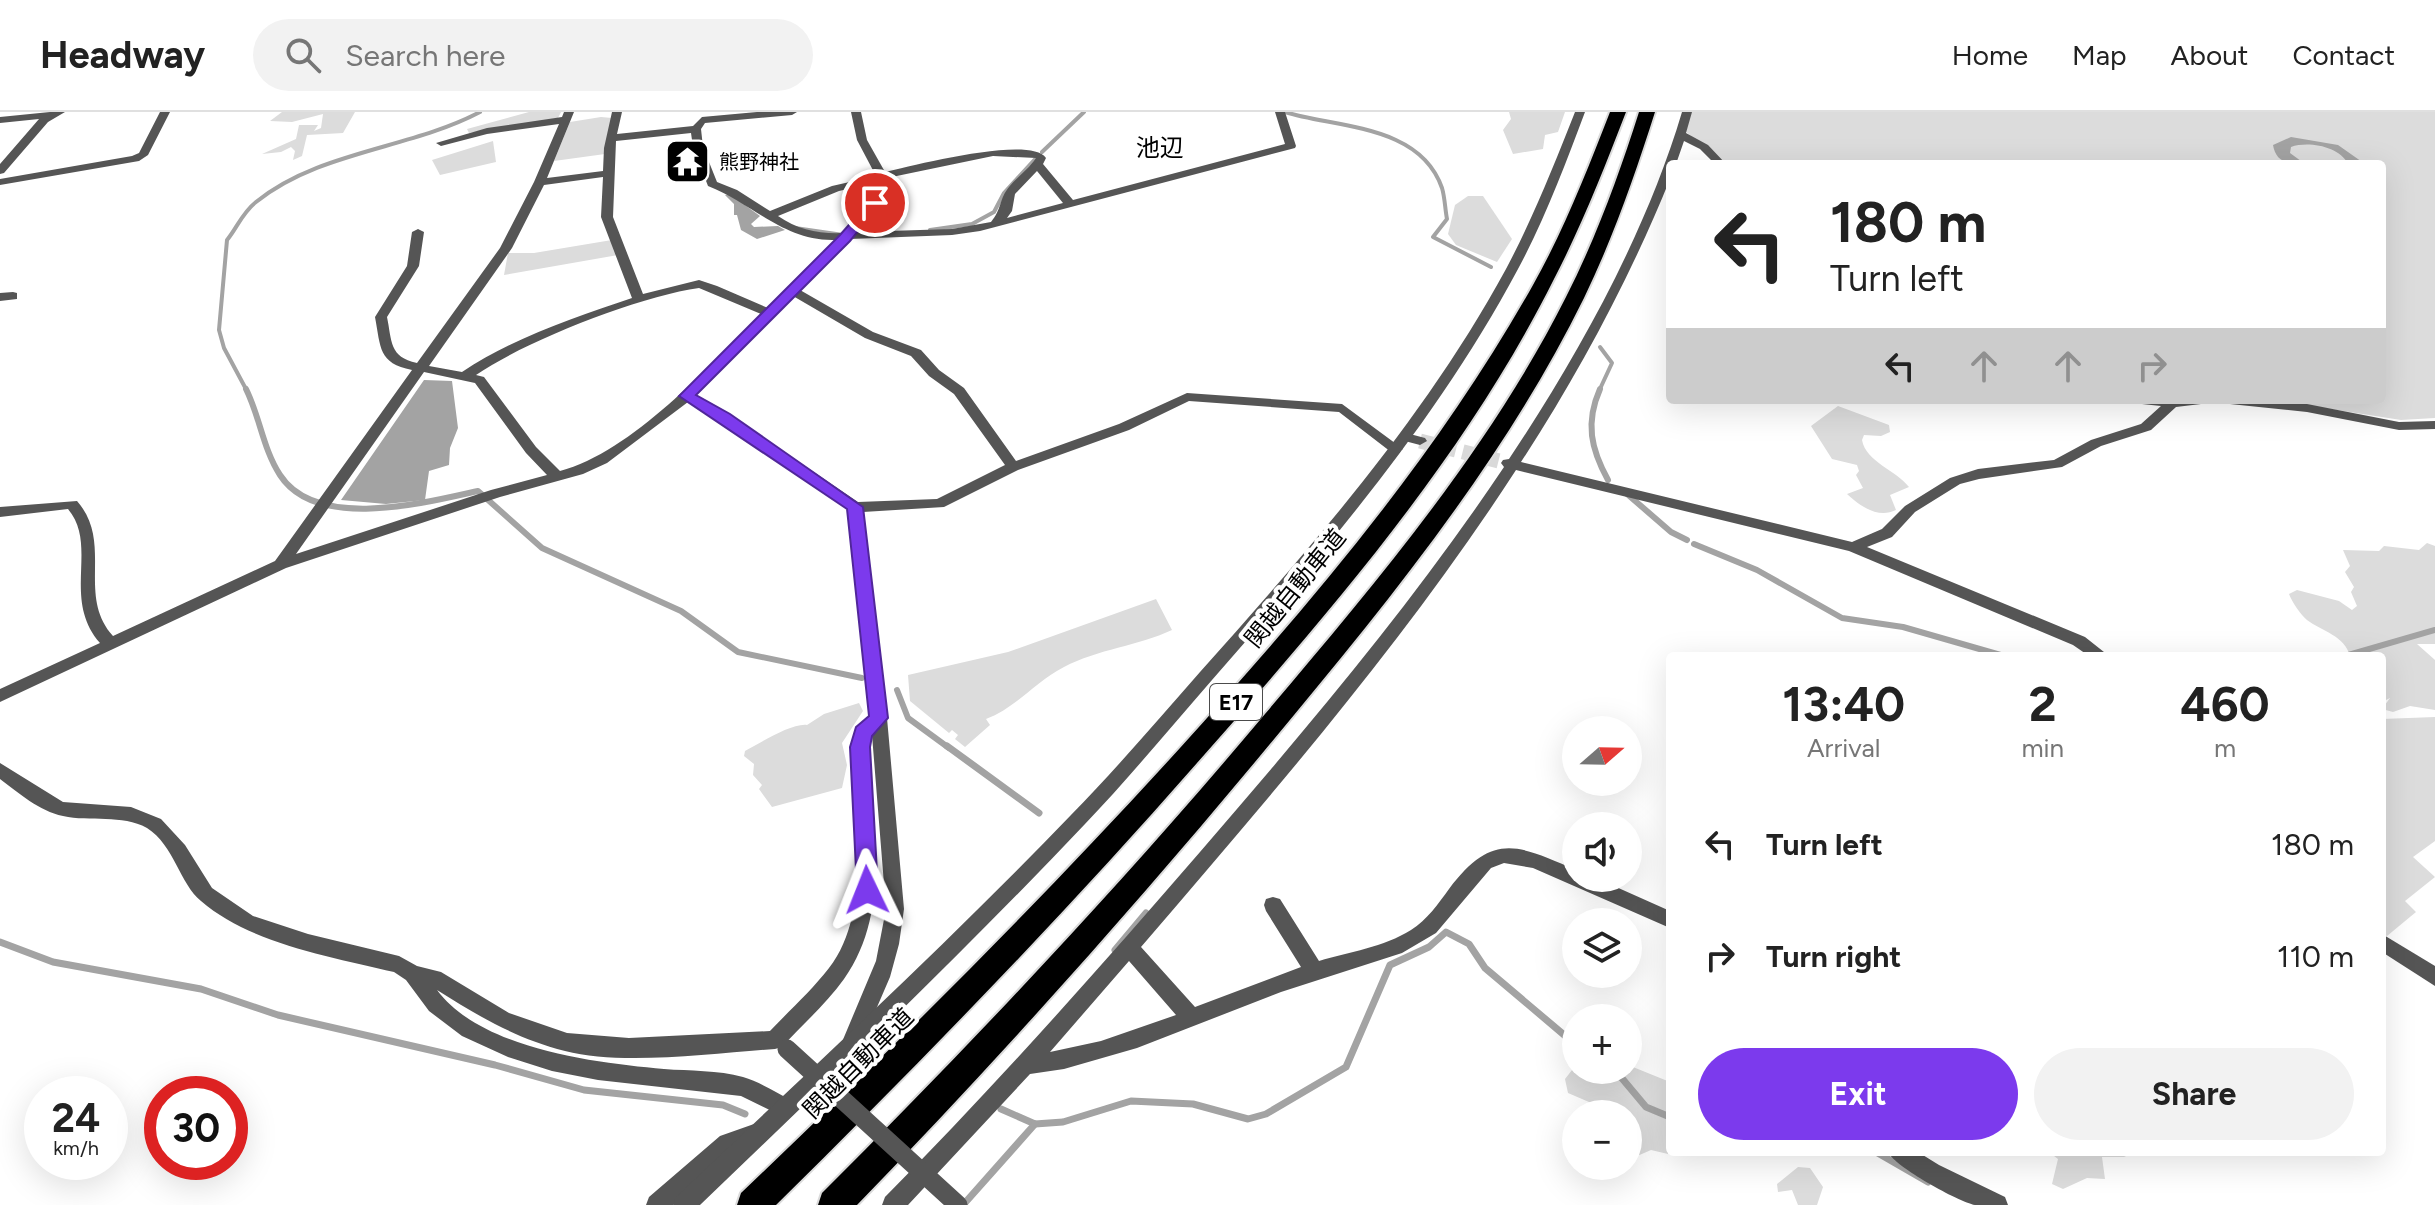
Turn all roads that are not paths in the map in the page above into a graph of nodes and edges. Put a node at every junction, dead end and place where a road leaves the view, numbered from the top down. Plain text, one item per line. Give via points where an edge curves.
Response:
1 (165, 112) edge
2 (617, 112) edge
3 (792, 112) edge
4 (856, 112) edge
5 (1280, 112) edge
6 (1580, 112) edge
7 (1618, 112) edge
8 (1647, 112) edge
9 (1687, 112) edge
10 (56, 114) edge
11 (567, 116) edge
12 (0, 120) edge
13 (696, 129) junction
14 (1681, 135) junction
15 (611, 138) junction
16 (441, 143) dead end
17 (1671, 160) edge
18 (1717, 160) edge
19 (1038, 165) junction
20 (0, 171) edge
21 (1666, 172) edge
22 (611, 173) junction
23 (882, 177) junction
24 (0, 182) edge
25 (540, 182) junction
26 (1069, 203) junction
27 (769, 216) junction
28 (996, 223) junction
29 (418, 232) dead end
30 (845, 238) junction
31 (791, 290) junction
32 (639, 300) junction
33 (767, 312) junction
34 (419, 370) junction
35 (466, 376) junction
36 (687, 396) junction
37 (2171, 404) edge
38 (2268, 404) edge
39 (2435, 425) edge
40 (1407, 443) junction
41 (1509, 463) junction
42 (1013, 467) junction
43 (557, 477) junction
44 (855, 507) junction
45 (0, 512) edge
46 (1853, 547) junction
47 (280, 565) junction
48 (111, 645) junction
49 (2095, 652) edge
50 (0, 696) edge
51 (879, 718) junction
52 (0, 770) edge
53 (1562, 873) edge
54 (1608, 892) edge
55 (1273, 905) dead end
56 (1666, 918) edge
57 (2386, 945) edge
58 (1129, 947) junction
59 (1314, 971) junction
60 (413, 974) junction
61 (2435, 977) edge
62 (1192, 1019) junction
63 (851, 1043) junction
64 (781, 1045) junction
65 (1026, 1065) junction
66 (786, 1108) junction
67 (760, 1133) junction
68 (1905, 1156) edge
69 (657, 1205) edge
70 (684, 1205) edge
71 (753, 1205) edge
72 (834, 1205) edge
73 (893, 1205) edge
74 (958, 1205) edge
75 (1997, 1205) edge

1 - 24 street via 143,155 135,159
2 - 15 street
3 - 13 street via 702,120
4 - 23 street via 862,140
5 - 26 street via 1291,146
6 - 40 street via 1516,265
7 - 71 highway, 関越自動車道 / E17 via 1576,222 1529,314 1425,473 1268,666 1139,813
8 - 72 highway, E17 via 1601,242 1561,324 1469,472 1343,638 1176,839
9 - 14 street
10 - 12 street
10 - 20 street
11 - 16 street
11 - 25 street
13 - 15 street
13 - 27 street via 709,180
14 - 17 street
14 - 18 street
15 - 22 street
19 - 23 street via 1038,154 1014,150
19 - 26 street
19 - 28 street via 1011,189 1006,211
21 - 41 street via 1602,313
22 - 25 street
22 - 32 street via 607,217
23 - 27 street via 836,188
23 - 30 street via 875,203
25 - 34 street via 506,248
26 - 28 street
27 - 30 street via 803,233
28 - 30 street via 952,232
29 - 34 street via 413,266 381,317 392,358
30 - 31 street
31 - 33 street
31 - 42 street via 869,335 916,353 959,391
32 - 33 street via 704,284
32 - 35 street via 498,355
33 - 36 street
34 - 35 street
34 - 47 street
35 - 43 street via 483,384
36 - 43 street via 602,460
36 - 44 street
37 - 46 street via 2146,427 2096,443 2057,464 1955,481 1910,509 1887,533
38 - 39 street via 2399,426
40 - 42 street via 1342,408 1193,397
40 - 63 street via 1082,816
41 - 46 street
41 - 58 street via 1443,566 1310,737
42 - 44 street via 939,504
43 - 47 street
44 - 51 street
45 - 48 street via 72,504 79,510 88,548 91,619
46 - 49 street
47 - 48 street
48 - 50 street
51 - 63 street via 895,909 882,979
51 - 64 street via 863,733 860,747 867,890 863,915 837,973
52 - 60 street via 63,809 131,814 155,824 179,850 205,894 247,922 399,965
53 - 59 street via 1505,854 1492,858 1421,934
54 - 56 street
55 - 59 street
57 - 61 street
58 - 62 street
58 - 65 street
59 - 62 street
60 - 64 street via 434,978 503,1020 567,1042 629,1048
60 - 66 street via 424,995 465,1026 510,1047 584,1071 743,1087
62 - 65 street via 1069,1060
63 - 66 street
64 - 74 street, bridge
65 - 73 street
66 - 67 street
67 - 69 street via 727,1143
67 - 70 street
68 - 75 street

